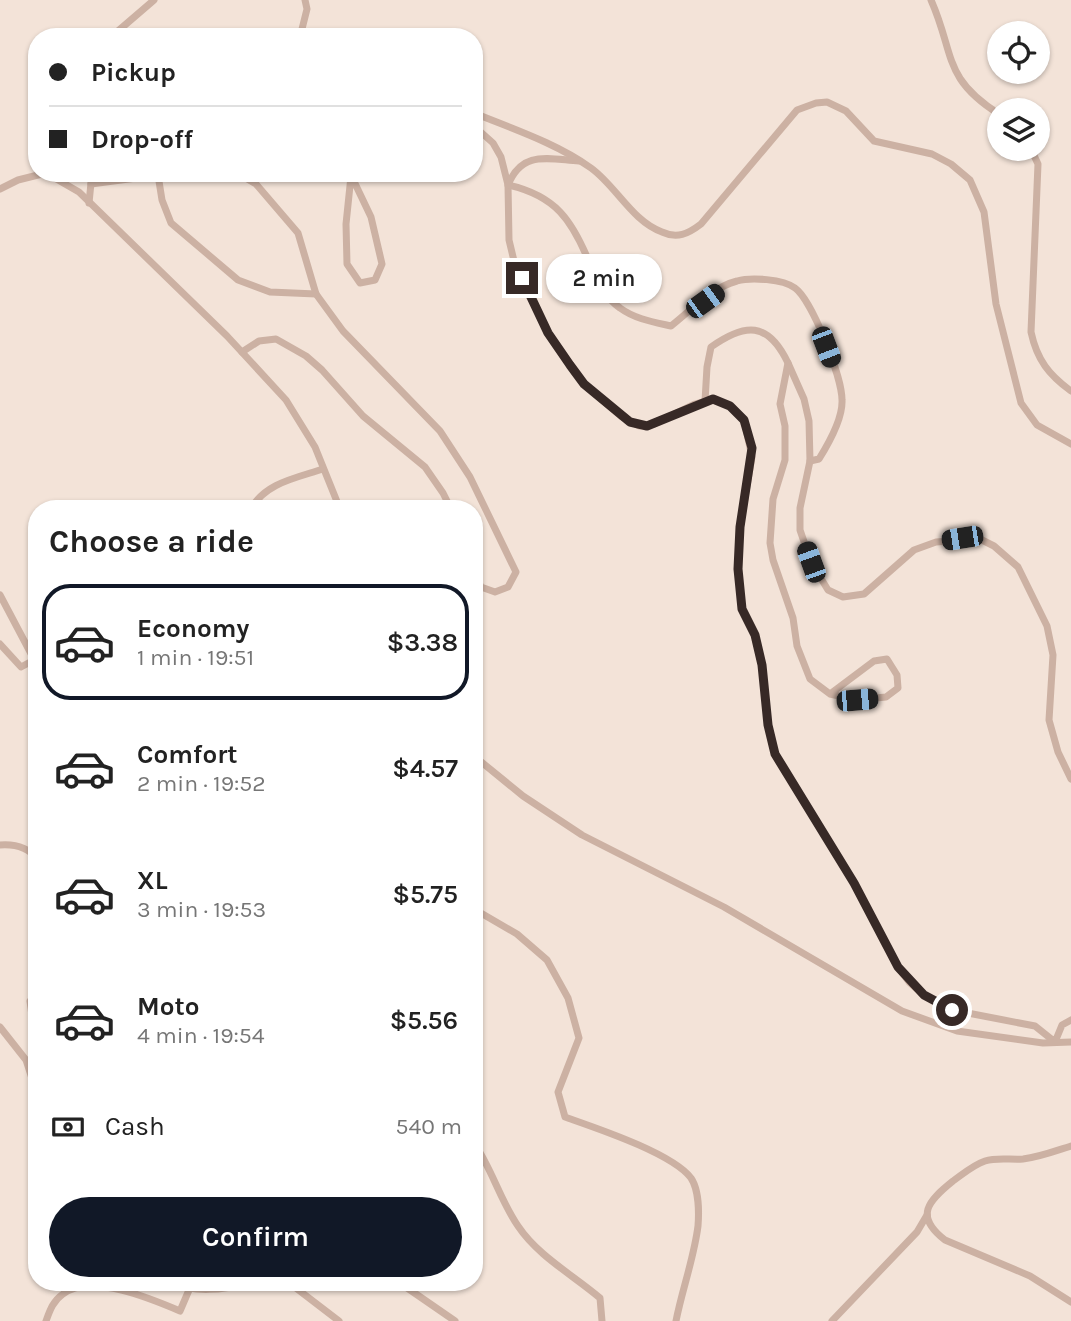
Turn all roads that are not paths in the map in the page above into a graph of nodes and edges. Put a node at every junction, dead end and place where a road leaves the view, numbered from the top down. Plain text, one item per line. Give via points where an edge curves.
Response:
1 (154, 0) edge
2 (305, 0) edge
3 (931, 0) edge
4 (121, 28) edge
5 (302, 28) edge
6 (987, 106) edge
7 (483, 117) edge
8 (483, 134) edge
9 (580, 161) junction
10 (1037, 161) edge
11 (28, 178) edge
12 (62, 182) edge
13 (106, 182) edge
14 (159, 182) edge
15 (253, 182) edge
16 (350, 182) edge
17 (355, 182) edge
18 (91, 184) joint
19 (508, 185) junction
20 (0, 189) edge
21 (89, 202) junction
22 (316, 294) junction
23 (242, 352) junction
24 (788, 363) junction
25 (1071, 391) edge
26 (705, 401) junction
27 (1071, 444) edge
28 (810, 461) junction
29 (323, 469) junction
30 (256, 500) edge
31 (336, 500) edge
32 (447, 500) edge
33 (481, 500) edge
34 (483, 504) edge
35 (483, 588) edge
36 (0, 595) edge
37 (0, 644) edge
38 (28, 649) edge
39 (28, 664) edge
40 (830, 694) junction
41 (483, 764) edge
42 (1071, 779) edge
43 (0, 845) edge
44 (28, 852) edge
45 (483, 914) edge
46 (1071, 1020) edge
47 (0, 1027) edge
48 (1055, 1042) junction
49 (1071, 1042) edge
50 (28, 1066) edge
51 (1071, 1146) edge
52 (483, 1156) edge
53 (927, 1215) junction
54 (67, 1291) edge
55 (116, 1291) edge
56 (188, 1291) edge
57 (300, 1291) edge
58 (412, 1291) edge
59 (1071, 1302) edge
60 (180, 1311) junction
61 (46, 1321) edge
62 (181, 1321) edge
63 (340, 1321) edge
64 (455, 1321) edge
65 (602, 1321) edge
66 (676, 1321) edge
67 (831, 1321) edge

1 - 4 lane
2 - 5 lane
3 - 6 lane via 961,82
7 - 9 lane
8 - 19 lane via 501,157
9 - 19 lane via 539,158 524,162 514,170
9 - 27 lane via 606,179 651,227 671,235 689,233 701,224 788,120 806,105 836,105 874,141 932,154 951,164 970,180 984,212 996,304 1021,403 1037,425
10 - 25 lane via 1031,332 1045,370
11 - 20 lane
12 - 21 lane
13 - 18 lane
14 - 22 lane via 171,223 238,280 270,292
15 - 22 lane via 298,233
16 - 17 lane via 347,264 360,283 375,280 382,264 371,217
18 - 21 lane
19 - 26 lane via 509,240 515,265 548,333 584,384 639,426
19 - 28 lane via 532,190 556,206 572,226 608,298 642,320 671,326 737,281 794,286 809,303 842,400 825,449 819,459
21 - 23 lane
22 - 33 lane via 343,331 440,431
23 - 29 lane via 286,400
23 - 32 lane via 259,341 276,339 306,356 363,416 425,467
24 - 26 lane via 771,336 758,330 735,331 711,347
24 - 28 lane via 806,410
24 - 40 lane via 780,404 785,460 773,499 770,542 810,679
26 - 48 lane via 722,401 737,412 752,448 738,569 742,609 762,665 775,754 909,982 952,1010 1035,1026
28 - 42 lane via 800,530 811,562 828,590 844,597 864,594 914,550 962,538 994,546 1018,567 1048,626 1053,655 1049,720
29 - 30 lane via 271,487
29 - 31 lane
34 - 35 lane via 516,572 508,587 495,592
36 - 38 lane
37 - 39 lane via 20,667
40 - 40 lane via 857,700 886,697 898,688 897,675 887,659 874,661
41 - 48 lane via 582,835 724,907 902,1011 957,1031
43 - 44 lane
45 - 66 lane via 517,934 547,960 568,998 579,1038 558,1092 565,1117 622,1138 671,1163 691,1179 698,1199 698,1226
46 - 48 lane via 1062,1025
47 - 50 lane
48 - 49 lane
51 - 53 lane via 1036,1157 995,1159 974,1166 933,1197
52 - 65 lane via 517,1225 539,1250 600,1298
53 - 59 lane via 935,1233 945,1240 1030,1276
53 - 67 lane via 917,1232
54 - 61 lane via 51,1306
55 - 60 lane via 144,1295
56 - 60 lane
57 - 63 lane
58 - 64 lane
60 - 62 lane

